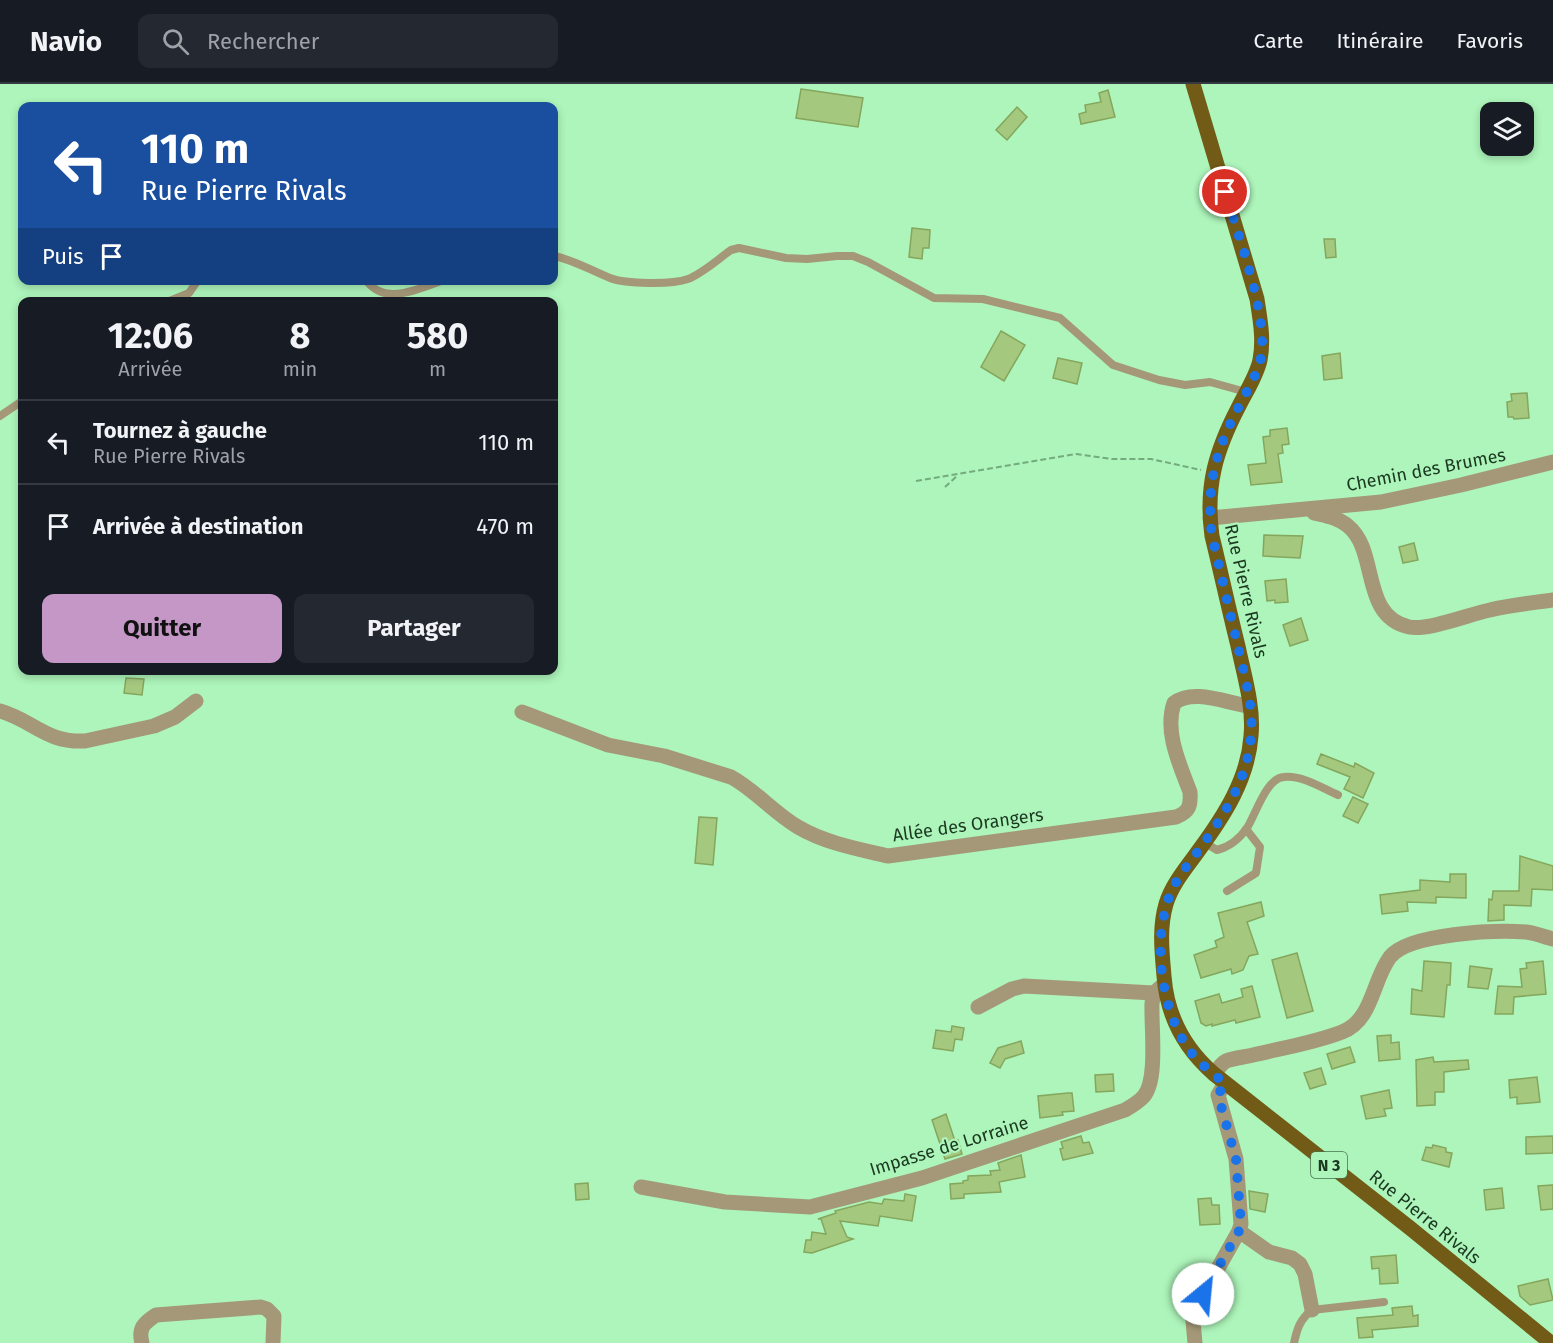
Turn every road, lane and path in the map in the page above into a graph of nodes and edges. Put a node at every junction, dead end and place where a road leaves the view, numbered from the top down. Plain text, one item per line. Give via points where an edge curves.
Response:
1 (1193, 84) edge
2 (558, 257) edge
3 (195, 285) edge
4 (371, 285) edge
5 (429, 285) edge
6 (179, 297) edge
7 (1246, 392) junction
8 (18, 404) edge
9 (0, 417) edge
10 (1553, 462) edge
11 (1212, 472) junction
12 (958, 475) junction
13 (916, 481) dead end
14 (945, 487) dead end
15 (1305, 510) junction
16 (1210, 518) junction
17 (1553, 600) edge
18 (196, 701) dead end
19 (1249, 706) junction
20 (0, 711) edge
21 (522, 712) dead end
22 (1338, 795) dead end
23 (1246, 829) junction
24 (1204, 843) junction
25 (1227, 891) dead end
26 (1553, 939) edge
27 (1159, 989) junction
28 (978, 1007) dead end
29 (1219, 1079) junction
30 (641, 1187) dead end
31 (1239, 1231) junction
32 (1384, 1302) dead end
33 (1506, 1308) junction
34 (1312, 1310) junction
35 (142, 1343) edge
36 (273, 1343) edge
37 (1195, 1343) edge
38 (1294, 1343) edge
39 (1537, 1343) edge
40 (1551, 1343) edge

1 - 7 main road, Rue Pierre Rivals / N 3 via 1257,299 1262,334 1260,361
2 - 7 lane via 612,279 671,282 687,279 739,248 786,258 853,256 934,298 983,299 1060,318 1113,365 1159,380 1185,385 1210,382
3 - 6 lane
4 - 5 lane via 396,296
7 - 11 main road, Rue Pierre Rivals / N 3
8 - 9 lane
10 - 15 street, Chemin des Brumes via 1381,502
11 - 12 path via 1151,459 1076,454
11 - 16 main road, Rue Pierre Rivals / N 3
12 - 13 path
12 - 14 path
15 - 16 street, Chemin des Brumes
15 - 17 street, Chemin des Brumes via 1337,519 1354,532 1365,553 1375,597 1389,615 1408,627
16 - 19 main road, Rue Pierre Rivals / N 3
18 - 20 street via 175,717 154,726 74,741 50,736
19 - 21 street, Allée des Orangers via 1186,697 1174,703 1170,715 1172,736 1191,802 1184,814 888,856 845,847 800,828 731,777 664,756 608,745
19 - 24 main road, Rue Pierre Rivals / N 3 via 1251,736 1241,779
22 - 23 lane via 1295,777 1276,778
23 - 24 lane via 1227,848 1218,850
23 - 25 lane via 1260,847 1256,873
24 - 27 main road, Rue Pierre Rivals / N 3 via 1167,903
26 - 29 street via 1528,932 1476,933 1414,942 1391,956 1364,1014 1354,1025 1322,1038 1226,1062
27 - 28 street via 1024,986
27 - 29 main road, Rue Pierre Rivals / N 3 via 1194,1056
27 - 30 street, Impasse de Lorraine via 1151,1028 1149,1088 1125,1110 922,1179 810,1207 725,1202
29 - 31 street via 1218,1095 1236,1159
29 - 33 main road, Rue Pierre Rivals / N 3
31 - 34 street via 1269,1252 1300,1264
31 - 37 street via 1195,1308
32 - 34 lane
33 - 39 main road, Rue Pierre Rivals / N 3
33 - 40 main road, Rue Pierre Rivals / N 3
34 - 38 lane via 1303,1316
35 - 36 street via 143,1324 156,1316 261,1307 274,1316

